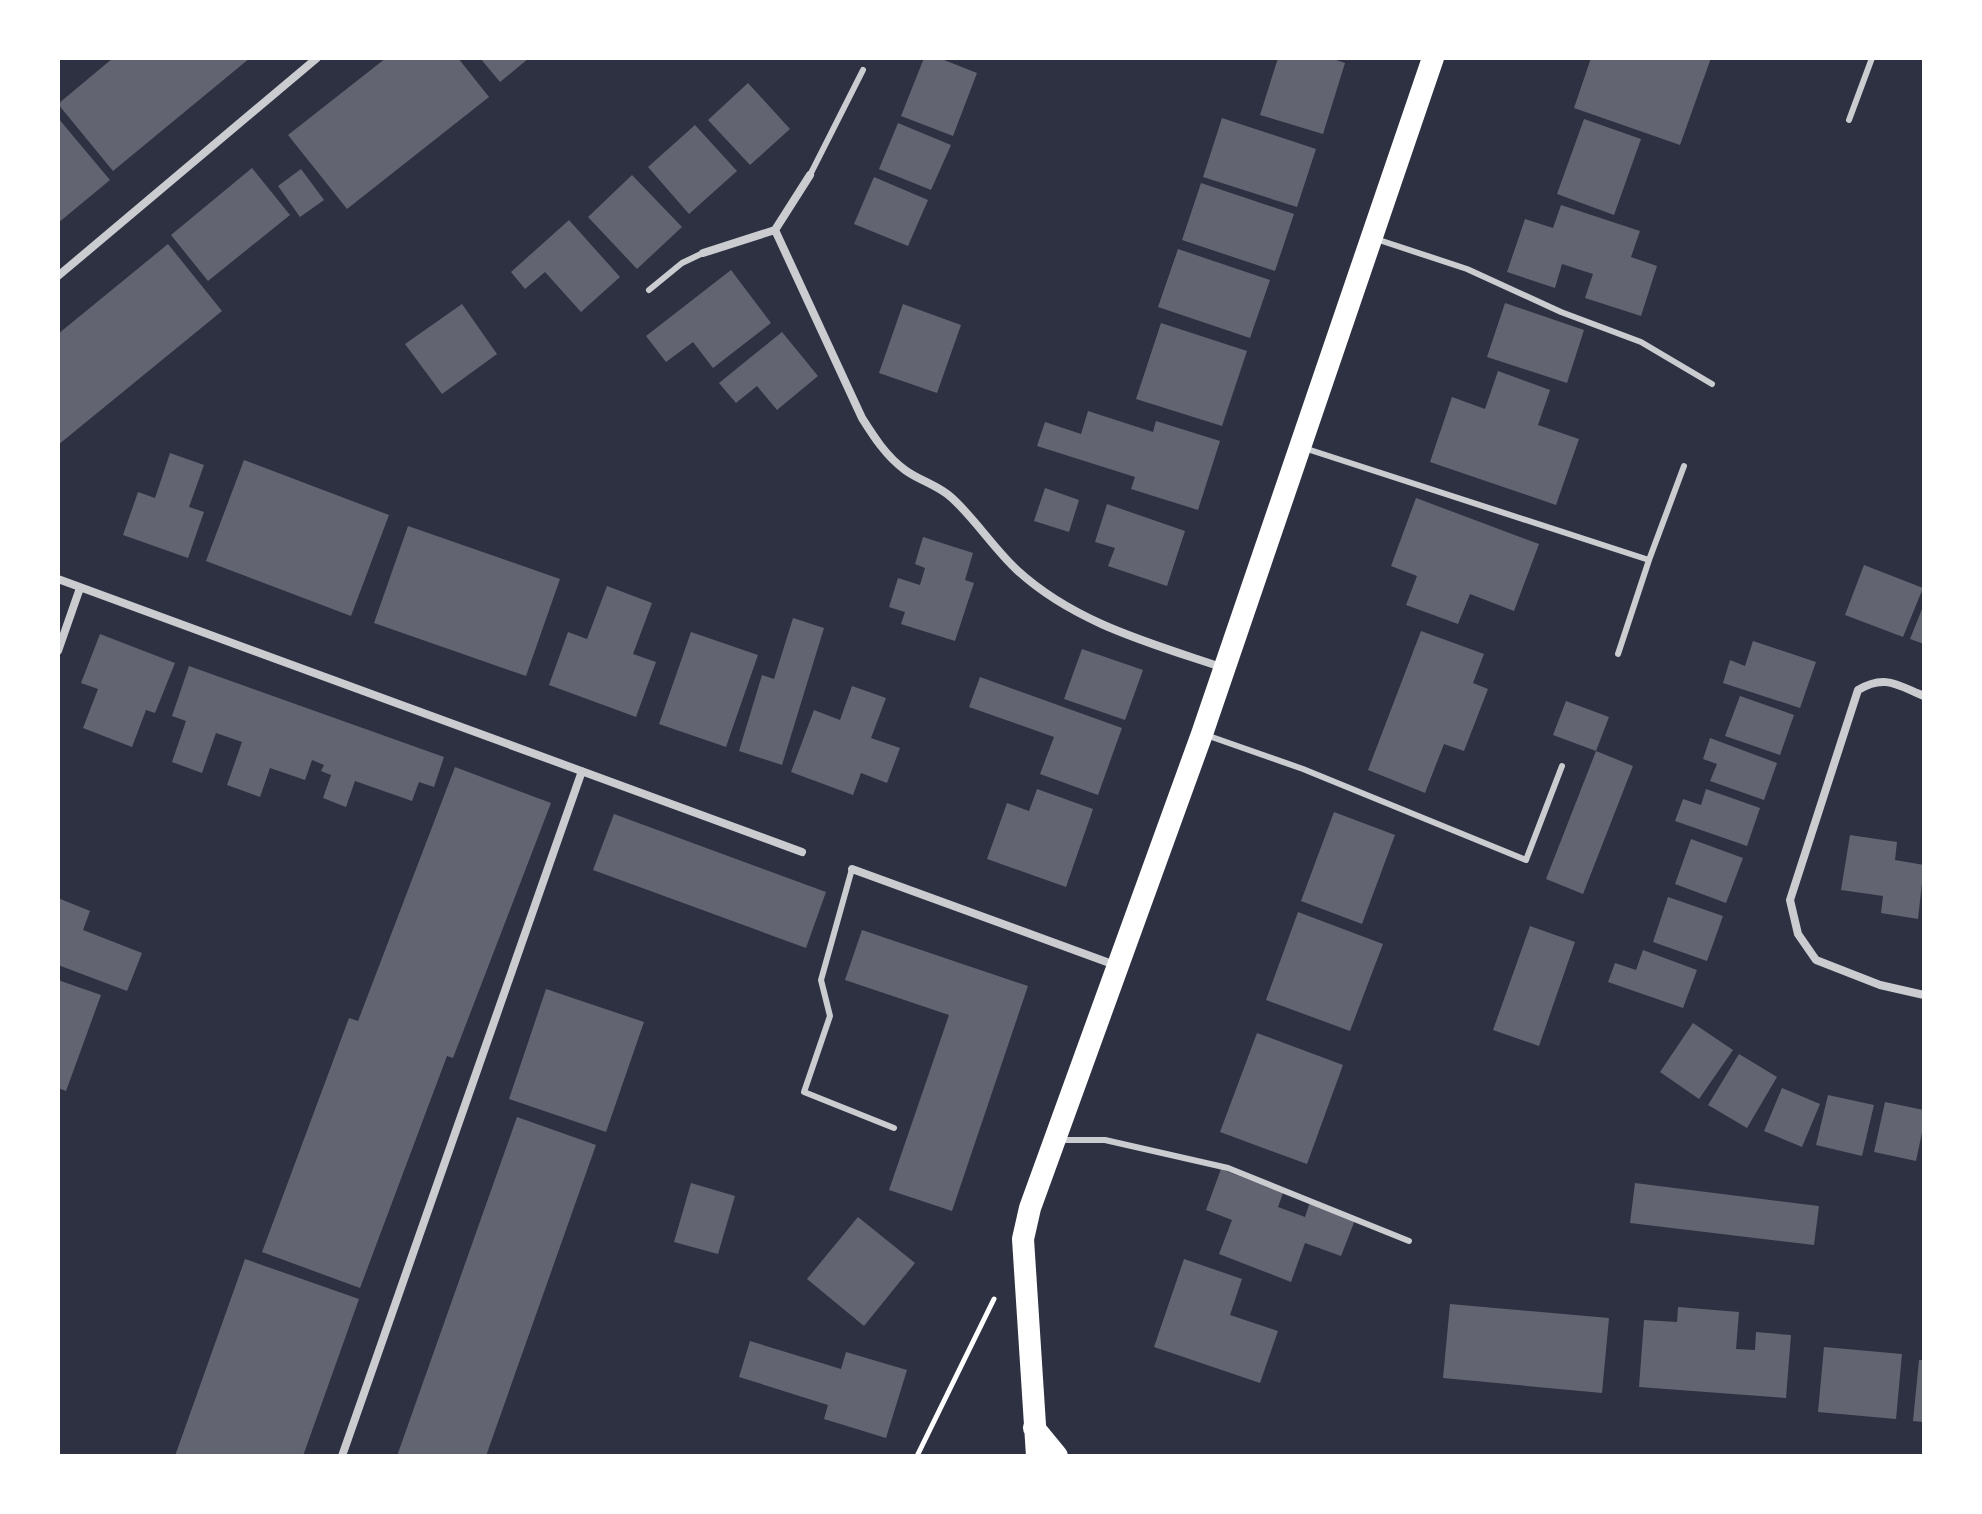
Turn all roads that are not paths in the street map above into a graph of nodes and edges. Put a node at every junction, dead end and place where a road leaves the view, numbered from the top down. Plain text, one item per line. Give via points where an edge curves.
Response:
1 (317, 58) edge
2 (1433, 58) edge
3 (1872, 58) edge
4 (863, 70) dead end
5 (1849, 120) dead end
6 (810, 175) joint
7 (775, 230) junction
8 (1373, 238) junction
9 (703, 253) joint
10 (58, 276) edge
11 (649, 290) dead end
12 (1712, 384) dead end
13 (1300, 447) junction
14 (1684, 466) dead end
15 (1649, 560) junction
16 (58, 579) edge
17 (80, 588) junction
18 (58, 651) edge
19 (1618, 654) dead end
20 (1224, 668) junction
21 (1924, 696) edge
22 (1202, 734) junction
23 (1562, 766) dead end
24 (582, 771) junction
25 (802, 852) dead end
26 (852, 869) joint
27 (1119, 966) junction
28 (1924, 995) edge
29 (894, 1128) dead end
30 (1054, 1140) junction
31 (1409, 1241) dead end
32 (1034, 1427) junction
33 (342, 1456) edge
34 (1037, 1456) edge
35 (1057, 1456) edge

1 - 10 street
2 - 8 highway
3 - 5 lane
4 - 6 lane
6 - 7 street
7 - 9 street
7 - 20 street via 880,446 905,470 952,498 1017,571 1056,601 1105,628
8 - 12 lane via 1467,269 1641,342
8 - 13 highway
9 - 11 lane
13 - 15 lane
13 - 20 highway
14 - 15 lane
15 - 19 lane
16 - 17 street
17 - 18 street
17 - 24 street
20 - 22 highway
21 - 28 street via 1885,680 1858,690 1790,900 1798,934 1816,960 1880,985
22 - 23 lane via 1526,860
22 - 27 highway
24 - 25 street
24 - 33 street
26 - 27 street
26 - 29 lane via 821,980 830,1016 804,1092
27 - 30 highway
30 - 31 lane via 1105,1140 1228,1168
30 - 32 highway via 1023,1239
32 - 34 highway
32 - 35 highway

